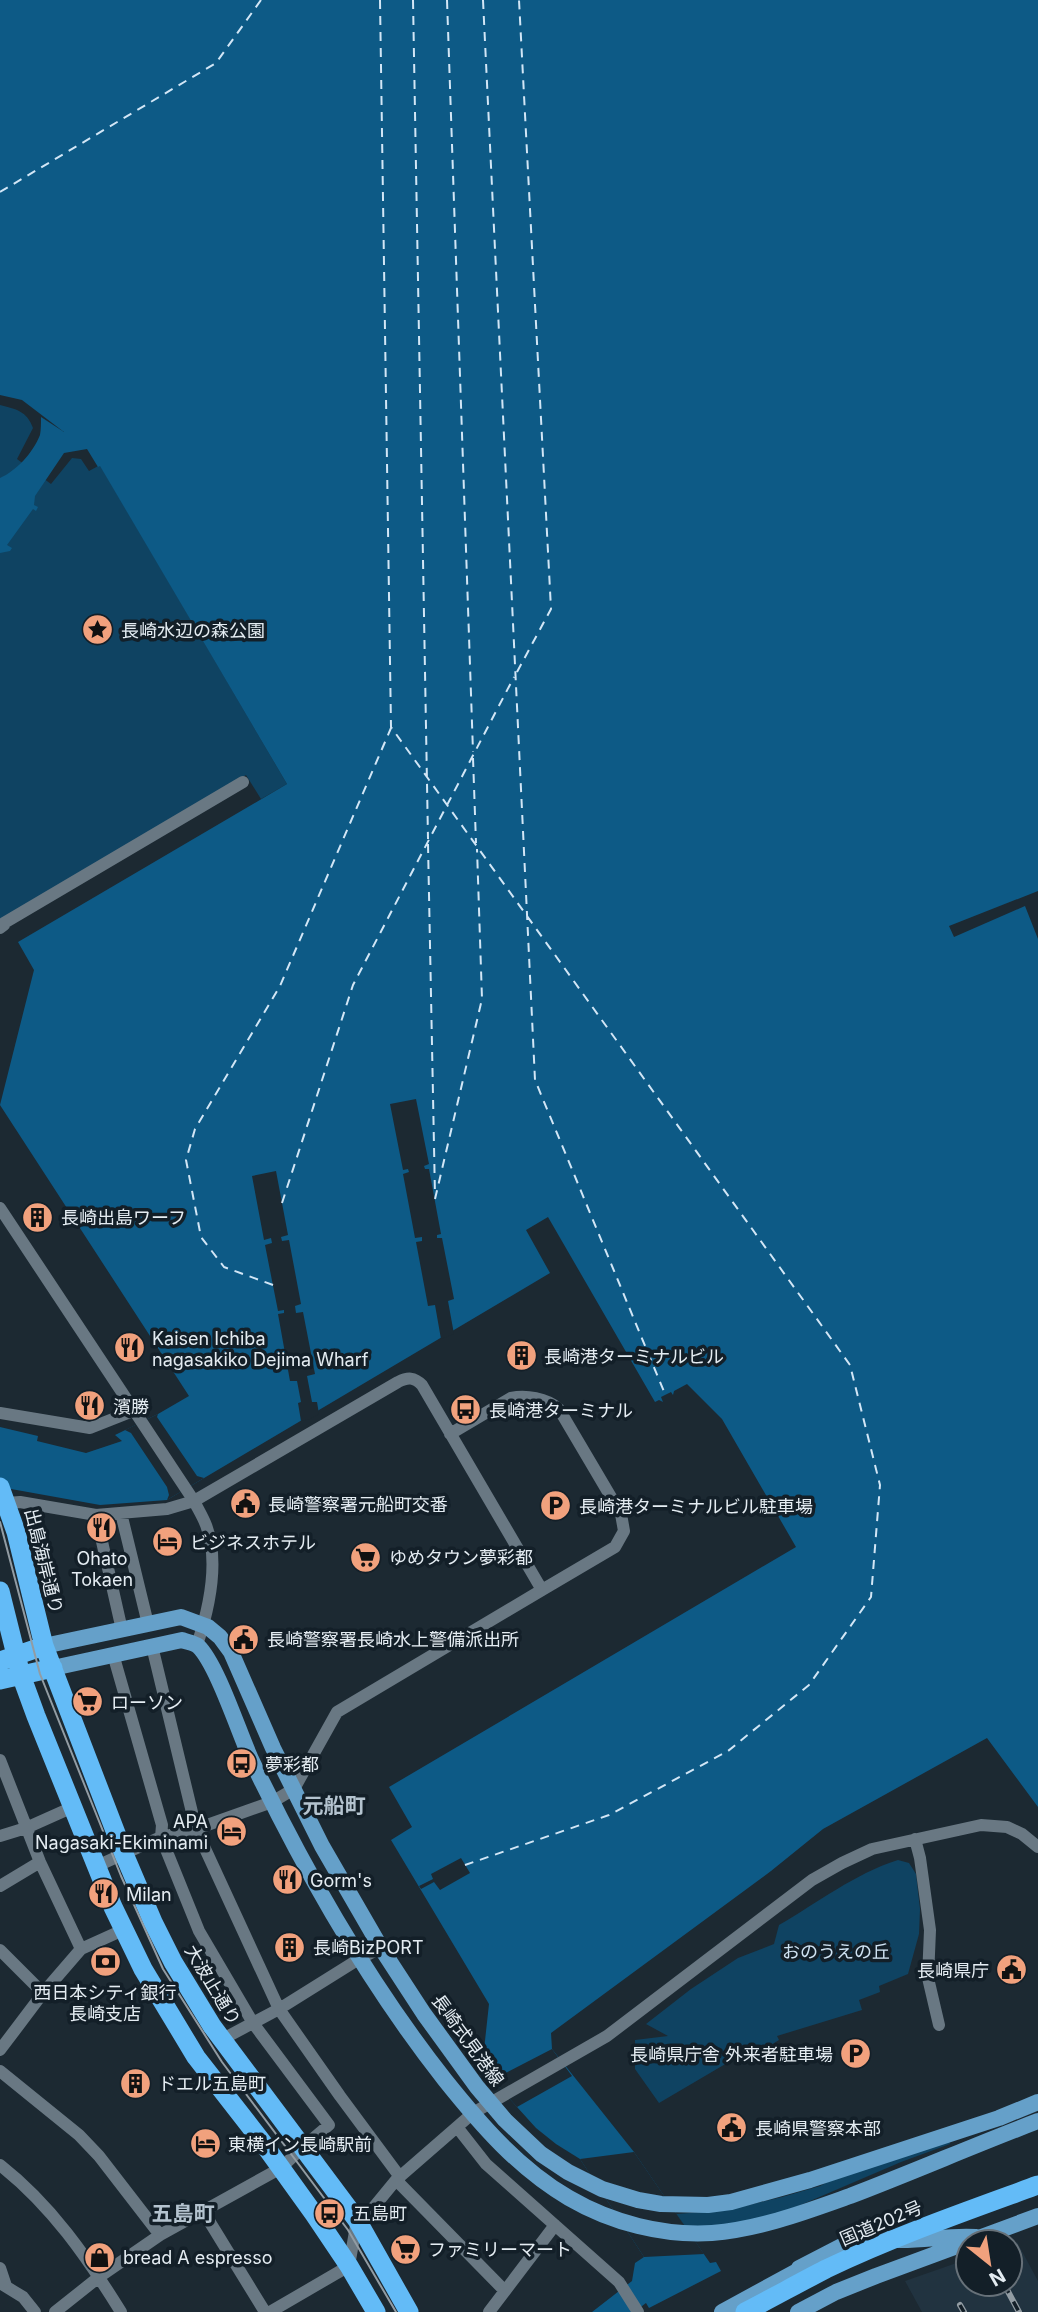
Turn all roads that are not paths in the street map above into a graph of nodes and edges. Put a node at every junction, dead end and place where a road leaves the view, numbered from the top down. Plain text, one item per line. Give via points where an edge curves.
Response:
1 (243, 782) dead end
2 (1, 924) edge
3 (0, 1208) edge
4 (0, 1413) edge
5 (136, 1415) junction
6 (450, 1434) junction
7 (3, 1498) edge
8 (194, 1501) junction
9 (121, 1513) junction
10 (96, 1515) junction
11 (542, 1590) junction
12 (0, 1591) edge
13 (148, 1624) junction
14 (204, 1625) junction
15 (122, 1630) junction
16 (197, 1644) junction
17 (44, 1646) junction
18 (152, 1646) junction
19 (113, 1654) junction
20 (12, 1664) edge
21 (53, 1668) junction
22 (0, 1681) edge
23 (0, 1761) edge
24 (294, 1789) junction
25 (272, 1802) junction
26 (73, 1807) junction
27 (26, 1828) junction
28 (196, 1829) junction
29 (0, 1836) edge
30 (161, 1836) junction
31 (915, 1839) junction
32 (1038, 1847) edge
33 (124, 1854) junction
34 (40, 1862) junction
35 (97, 1866) junction
36 (0, 1886) edge
37 (123, 1930) junction
38 (381, 1948) junction
39 (80, 1949) junction
40 (0, 1951) edge
41 (359, 1959) junction
42 (43, 1993) junction
43 (279, 2009) junction
44 (253, 2023) junction
45 (939, 2025) dead end
46 (221, 2040) junction
47 (0, 2050) edge
48 (0, 2071) edge
49 (490, 2102) junction
50 (1038, 2102) edge
51 (473, 2113) junction
52 (1038, 2121) edge
53 (457, 2127) junction
54 (303, 2147) junction
55 (0, 2165) edge
56 (281, 2168) junction
57 (398, 2179) junction
58 (1038, 2185) edge
59 (203, 2211) junction
60 (1038, 2212) edge
61 (357, 2220) junction
62 (555, 2225) junction
63 (998, 2228) edge
64 (160, 2235) junction
65 (954, 2236) edge
66 (856, 2239) junction
67 (954, 2248) edge
68 (349, 2266) junction
69 (0, 2268) edge
70 (799, 2270) junction
71 (830, 2274) junction
72 (876, 2276) junction
73 (99, 2277) junction
74 (3, 2284) edge
75 (854, 2285) junction
76 (504, 2290) junction
77 (35, 2312) edge
78 (55, 2312) edge
79 (121, 2312) edge
80 (268, 2312) edge
81 (376, 2312) edge
82 (409, 2312) edge
83 (489, 2312) edge
84 (638, 2312) edge
85 (722, 2312) edge
86 (745, 2312) edge
87 (771, 2312) edge
88 (798, 2312) edge

1 - 2 street
3 - 5 street
4 - 5 street via 90,1428
5 - 8 street
6 - 8 street via 422,1385 405,1379
6 - 11 street
6 - 11 street via 510,1398 548,1402 559,1409 621,1514 624,1531 615,1547
7 - 10 street
7 - 17 highway, 出島海岸通り
8 - 9 street via 167,1509
8 - 14 street via 207,1526 212,1552
9 - 10 street
9 - 13 street
10 - 15 street
11 - 24 street via 337,1712
12 - 20 highway
13 - 14 main road via 181,1618
13 - 15 main road
14 - 16 street
14 - 24 main road, 長崎式見港線 via 231,1652
15 - 17 main road
16 - 18 main road via 182,1640
16 - 25 main road
17 - 20 highway
17 - 21 highway, 大波止通り
18 - 19 main road
18 - 28 street
19 - 21 main road
19 - 30 street via 162,1825
20 - 21 highway
20 - 22 highway
20 - 26 highway
21 - 33 highway, 大波止通り
23 - 27 street
24 - 25 street
24 - 38 main road, 長崎式見港線
25 - 28 street
25 - 41 main road
26 - 27 street
26 - 35 highway
27 - 29 street
27 - 34 street
28 - 30 street
28 - 43 street
30 - 33 street
30 - 44 street via 199,1931
31 - 32 street via 981,1825 1007,1827
31 - 45 street via 930,1930 928,1978
31 - 49 street via 872,1849 812,1880 607,2036
33 - 35 street
33 - 46 highway, 大波止通り via 173,1962
34 - 36 street
34 - 39 street
35 - 37 highway
37 - 39 street
37 - 56 highway via 196,2057
38 - 41 street
38 - 49 main road, 長崎式見港線
39 - 42 street
40 - 42 street
41 - 43 street
41 - 51 main road via 409,2035
42 - 47 street
43 - 44 street
43 - 57 street
44 - 46 street
44 - 54 street via 329,2125
46 - 54 highway, 大波止通り
48 - 64 street via 79,2135
49 - 50 main road, 長崎式見港線 via 541,2154 576,2176 619,2195 684,2205 731,2202 779,2190
49 - 51 street
51 - 52 main road via 508,2153 569,2198 629,2223 685,2234 733,2230 786,2218
51 - 53 street
53 - 57 street
53 - 62 street via 486,2164
54 - 56 street
54 - 61 highway, 大波止通り
55 - 73 street via 46,2207
56 - 59 street
56 - 68 highway
57 - 61 street
57 - 76 street
58 - 71 highway, 国道202号 via 913,2231
59 - 64 street
59 - 80 street
60 - 63 main road
60 - 71 highway, 国道202号 via 916,2242
61 - 68 street
61 - 82 highway, 大波止通り
62 - 76 street
62 - 84 street via 620,2282
64 - 73 street
65 - 66 main road
66 - 70 main road
66 - 72 main road via 855,2248
67 - 72 main road
68 - 80 street
68 - 81 highway
69 - 74 street
70 - 75 main road via 847,2248 865,2273
70 - 85 main road
71 - 86 highway, 国道202号
71 - 87 highway, 国道202号
72 - 75 main road
73 - 78 street
73 - 79 street
74 - 77 street
75 - 88 main road
76 - 83 street

